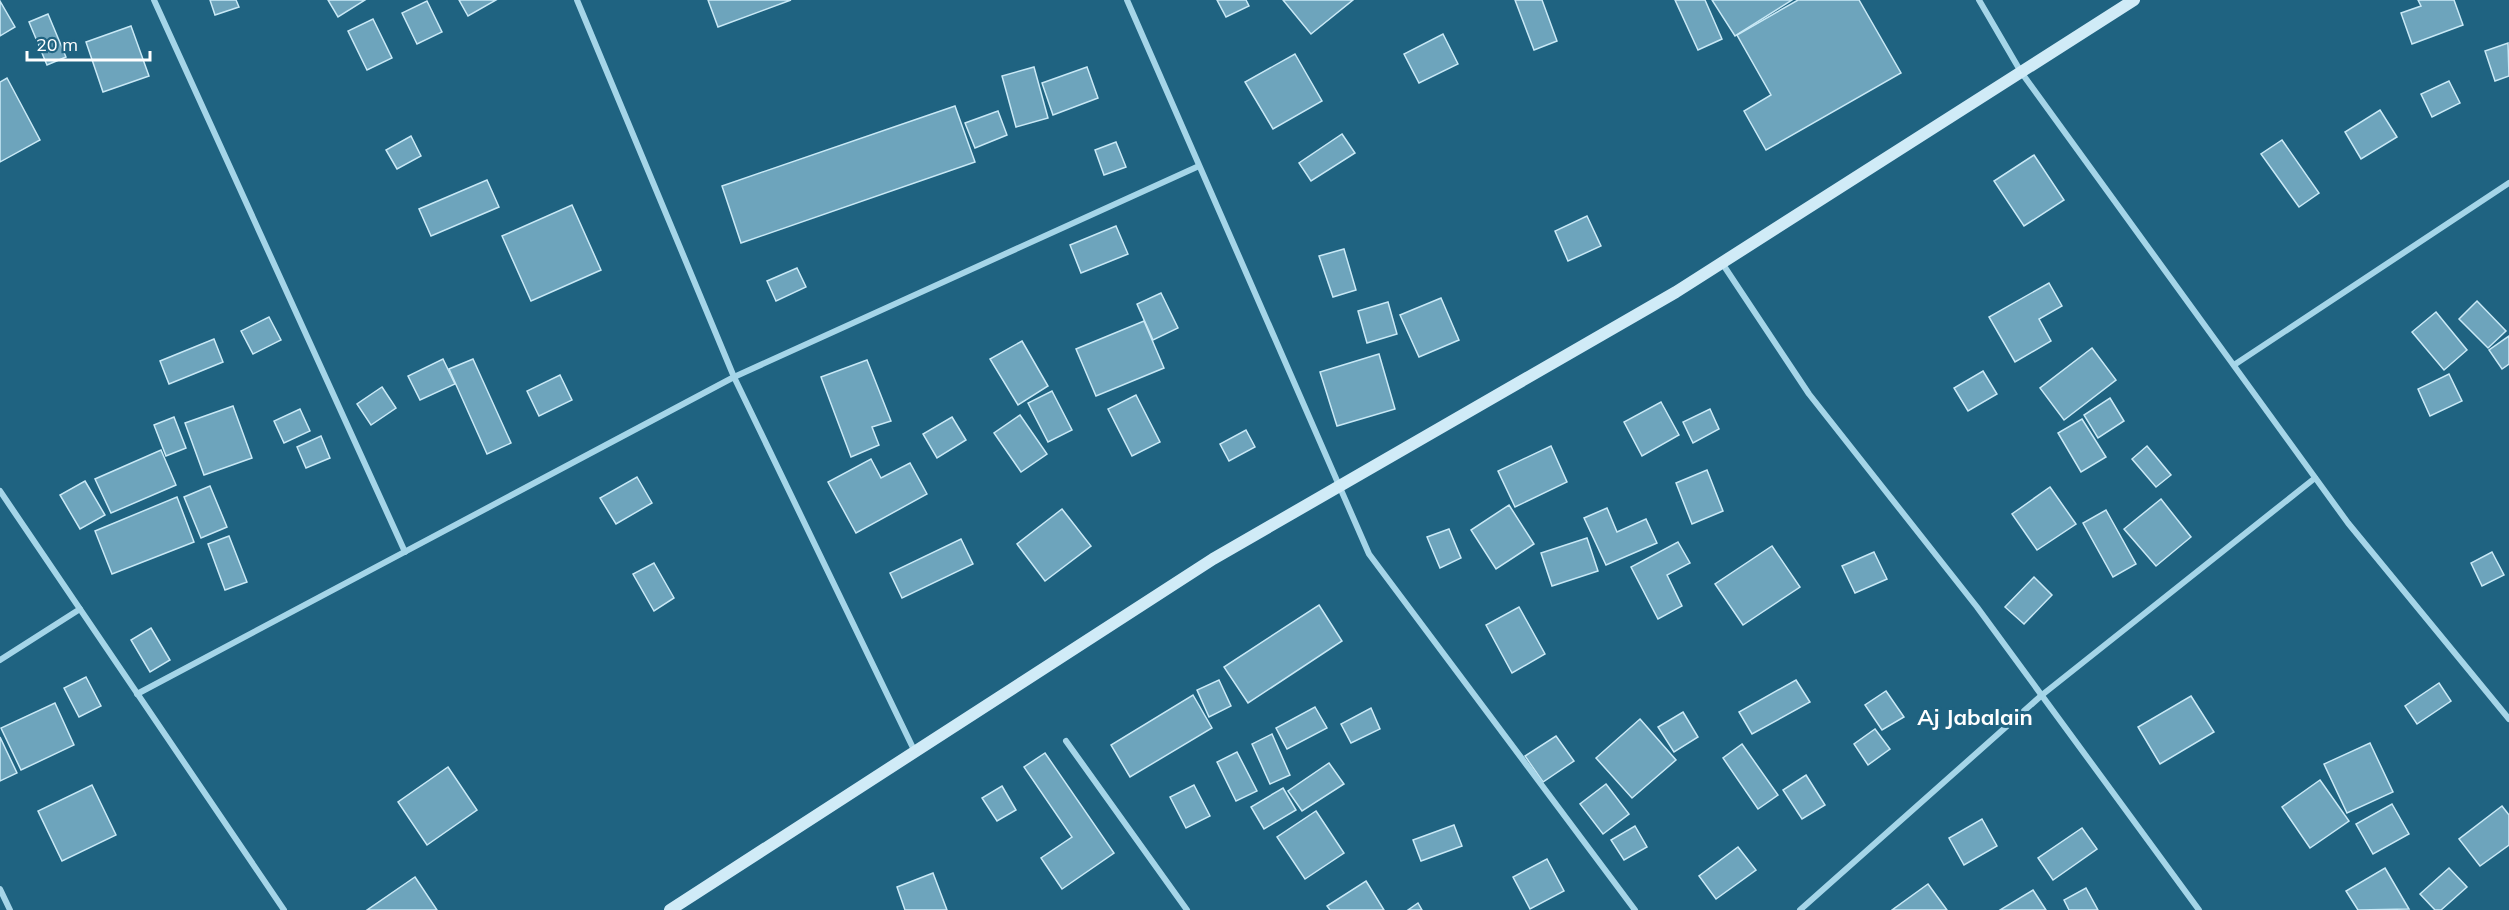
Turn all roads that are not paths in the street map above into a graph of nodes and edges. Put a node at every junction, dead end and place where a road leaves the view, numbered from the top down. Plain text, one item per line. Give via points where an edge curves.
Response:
1 (154, 0) edge
2 (577, 0) edge
3 (1127, 0) edge
4 (1978, 0) edge
5 (2134, 0) edge
6 (2021, 72) junction
7 (1199, 166) junction
8 (2509, 183) edge
9 (1722, 262) junction
10 (2234, 365) junction
11 (734, 377) junction
12 (2315, 478) junction
13 (1339, 487) junction
14 (0, 491) edge
15 (405, 552) junction
16 (80, 609) junction
17 (0, 660) edge
18 (137, 694) junction
19 (2042, 695) junction
20 (2509, 719) edge
21 (1066, 741) dead end
22 (915, 752) junction
23 (0, 889) edge
24 (10, 910) edge
25 (284, 910) edge
26 (670, 910) edge
27 (1187, 910) edge
28 (1635, 910) edge
29 (1800, 910) edge
30 (2199, 910) edge

1 - 15 street
2 - 11 street
3 - 7 street
4 - 6 street
5 - 6 street
6 - 9 street
6 - 10 street
7 - 11 street
7 - 13 street
8 - 10 street
9 - 13 street
9 - 19 street via 1809,394
10 - 12 street
11 - 15 street
11 - 22 street
12 - 19 street
12 - 20 street
13 - 22 street via 1213,559
13 - 28 street via 1369,554
14 - 16 street
15 - 18 street
16 - 17 street
16 - 18 street
18 - 25 street
19 - 29 street
19 - 30 street
21 - 27 street
22 - 26 street
23 - 24 street

